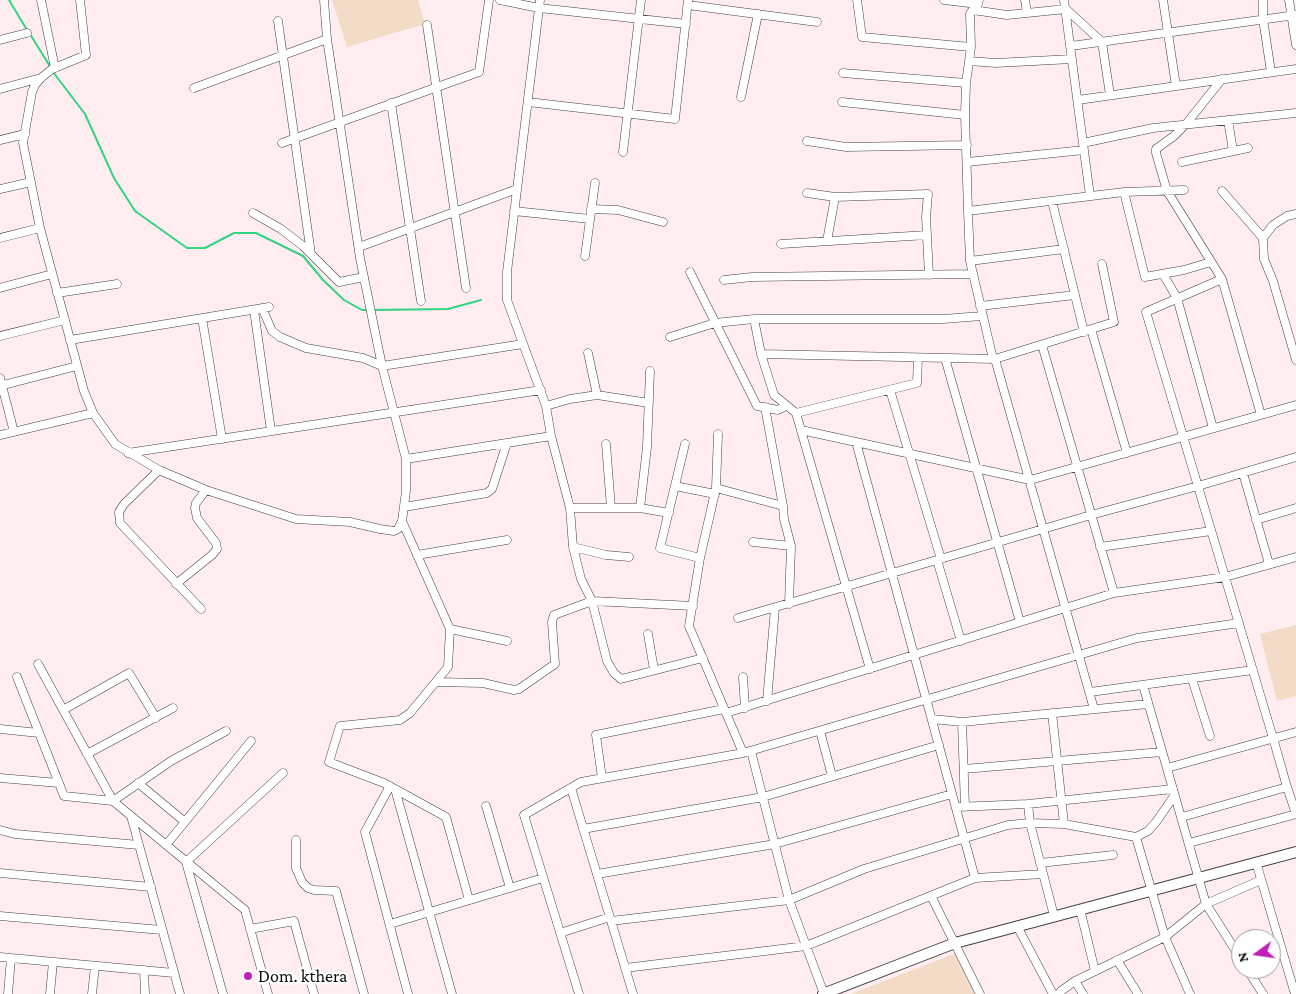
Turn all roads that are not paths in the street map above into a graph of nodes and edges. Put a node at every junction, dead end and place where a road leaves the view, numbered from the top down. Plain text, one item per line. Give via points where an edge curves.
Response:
1 (41, 0) edge
2 (80, 0) edge
3 (324, 0) edge
4 (489, 0) edge
5 (500, 0) edge
6 (641, 0) edge
7 (857, 0) edge
8 (944, 0) edge
9 (1025, 0) edge
10 (1064, 0) edge
11 (1163, 0) edge
12 (1263, 0) edge
13 (1289, 0) edge
14 (688, 2) edge
15 (540, 4) edge
16 (977, 5) edge
17 (1066, 9) junction
18 (1027, 13) junction
19 (758, 14) junction
20 (1294, 15) edge
21 (638, 19) junction
22 (1263, 20) junction
23 (278, 22) dead end
24 (817, 22) dead end
25 (686, 24) junction
26 (427, 25) dead end
27 (27, 33) dead end
28 (1168, 33) junction
29 (327, 38) junction
30 (0, 40) edge
31 (1102, 42) junction
32 (1296, 45) edge
33 (1071, 46) junction
34 (971, 47) junction
35 (283, 55) junction
36 (1072, 59) junction
37 (969, 62) junction
38 (56, 68) junction
39 (1296, 69) edge
40 (1271, 72) junction
41 (843, 73) dead end
42 (41, 78) junction
43 (1222, 79) junction
44 (966, 84) junction
45 (1176, 86) junction
46 (436, 87) junction
47 (194, 88) dead end
48 (0, 89) edge
49 (1110, 95) junction
50 (741, 97) dead end
51 (1078, 100) junction
52 (528, 102) junction
53 (842, 102) dead end
54 (391, 104) junction
55 (627, 113) junction
56 (1296, 113) edge
57 (964, 115) junction
58 (1228, 120) junction
59 (340, 122) junction
60 (1186, 124) junction
61 (25, 134) junction
62 (294, 138) junction
63 (0, 140) edge
64 (807, 142) dead end
65 (282, 143) dead end
66 (967, 145) junction
67 (1084, 147) junction
68 (1248, 148) dead end
69 (1233, 151) junction
70 (623, 152) dead end
71 (967, 162) junction
72 (1182, 162) dead end
73 (31, 182) junction
74 (595, 182) dead end
75 (517, 188) junction
76 (0, 190) edge
77 (1184, 190) dead end
78 (1167, 191) junction
79 (1222, 191) dead end
80 (1124, 192) junction
81 (807, 193) dead end
82 (1090, 196) junction
83 (835, 197) junction
84 (1052, 200) junction
85 (591, 209) junction
86 (514, 211) junction
87 (968, 211) junction
88 (454, 212) junction
89 (253, 213) dead end
90 (1296, 214) edge
91 (590, 219) junction
92 (663, 222) dead end
93 (40, 228) junction
94 (410, 228) junction
95 (927, 235) junction
96 (0, 238) edge
97 (1263, 238) junction
98 (827, 241) junction
99 (781, 244) dead end
100 (359, 247) junction
101 (1064, 249) junction
102 (311, 254) junction
103 (584, 256) dead end
104 (970, 261) junction
105 (1211, 262) junction
106 (1102, 264) dead end
107 (690, 272) dead end
108 (52, 274) junction
109 (973, 274) junction
110 (1163, 274) junction
111 (929, 275) junction
112 (364, 277) junction
113 (1222, 279) junction
114 (724, 280) dead end
115 (117, 284) dead end
116 (0, 288) edge
117 (466, 288) dead end
118 (57, 293) junction
119 (1075, 295) junction
120 (1177, 298) junction
121 (421, 301) dead end
122 (980, 306) junction
123 (261, 308) junction
124 (982, 316) junction
125 (202, 318) junction
126 (65, 320) junction
127 (754, 320) junction
128 (715, 323) junction
129 (1087, 330) junction
130 (0, 336) edge
131 (670, 337) dead end
132 (70, 340) junction
133 (523, 344) junction
134 (1042, 345) junction
135 (588, 352) dead end
136 (761, 354) junction
137 (918, 358) junction
138 (945, 358) junction
139 (994, 359) junction
140 (1296, 360) edge
141 (77, 366) junction
142 (382, 366) junction
143 (650, 371) dead end
144 (1, 383) edge
145 (541, 390) junction
146 (890, 390) junction
147 (597, 395) junction
148 (649, 403) junction
149 (1296, 405) edge
150 (546, 406) junction
151 (786, 406) junction
152 (765, 407) junction
153 (394, 413) junction
154 (796, 413) junction
155 (92, 414) junction
156 (1261, 415) junction
157 (1213, 428) junction
158 (800, 430) junction
159 (271, 431) junction
160 (14, 432) junction
161 (718, 434) dead end
162 (0, 435) edge
163 (552, 436) junction
164 (1183, 437) junction
165 (222, 439) junction
166 (856, 442) junction
167 (507, 443) junction
168 (606, 444) dead end
169 (685, 444) dead end
170 (128, 453) junction
171 (1127, 453) junction
172 (909, 454) junction
173 (1296, 457) edge
174 (406, 459) junction
175 (1077, 467) junction
176 (976, 468) junction
177 (159, 470) junction
178 (1243, 473) junction
179 (1030, 480) junction
180 (675, 486) junction
181 (1198, 486) junction
182 (206, 490) junction
183 (716, 491) junction
184 (784, 506) junction
185 (404, 507) junction
186 (570, 508) junction
187 (611, 508) junction
188 (640, 508) junction
189 (1296, 508) edge
190 (669, 513) junction
191 (1091, 515) junction
192 (1256, 520) junction
193 (402, 521) junction
194 (1044, 529) junction
195 (1211, 531) junction
196 (507, 540) dead end
197 (753, 542) dead end
198 (997, 543) junction
199 (573, 546) junction
200 (791, 546) junction
201 (1100, 547) junction
202 (417, 554) junction
203 (1296, 556) edge
204 (629, 557) dead end
205 (700, 558) junction
206 (939, 560) junction
207 (1269, 564) junction
208 (892, 574) junction
209 (1225, 577) junction
210 (176, 584) junction
211 (846, 587) junction
212 (1114, 593) junction
213 (592, 601) junction
214 (789, 604) junction
215 (693, 606) junction
216 (775, 608) junction
217 (1066, 608) junction
218 (201, 609) dead end
219 (738, 618) dead end
220 (1020, 622) junction
221 (1239, 623) junction
222 (450, 629) junction
223 (648, 634) dead end
224 (507, 641) dead end
225 (961, 641) junction
226 (914, 655) junction
227 (1079, 655) junction
228 (703, 658) junction
229 (38, 664) dead end
230 (870, 669) junction
231 (654, 670) junction
232 (1253, 670) junction
233 (17, 677) dead end
234 (743, 677) dead end
235 (1192, 678) junction
236 (436, 682) junction
237 (1143, 685) junction
238 (1090, 692) junction
239 (926, 700) junction
240 (767, 701) junction
241 (1148, 704) junction
242 (173, 708) dead end
243 (745, 708) junction
244 (1094, 709) junction
245 (63, 710) junction
246 (725, 711) junction
247 (1052, 713) junction
248 (156, 718) junction
249 (932, 719) junction
250 (962, 722) junction
251 (0, 730) edge
252 (226, 731) dead end
253 (820, 731) junction
254 (1296, 732) edge
255 (39, 733) junction
256 (1210, 736) dead end
257 (1273, 738) junction
258 (251, 741) dead end
259 (939, 745) junction
260 (751, 751) junction
261 (1162, 752) junction
262 (742, 753) junction
263 (87, 754) junction
264 (1057, 761) junction
265 (1167, 768) junction
266 (964, 769) junction
267 (283, 773) dead end
268 (832, 776) junction
269 (0, 778) edge
270 (602, 778) junction
271 (59, 783) junction
272 (138, 783) junction
273 (392, 788) junction
274 (571, 788) junction
275 (1286, 788) junction
276 (1174, 793) junction
277 (952, 794) junction
278 (763, 797) junction
279 (113, 801) junction
280 (1061, 801) junction
281 (1028, 804) junction
282 (486, 806) dead end
283 (956, 807) junction
284 (965, 807) junction
285 (1296, 814) edge
286 (131, 816) junction
287 (1182, 817) junction
288 (185, 822) junction
289 (1030, 823) junction
290 (1064, 824) junction
291 (583, 829) junction
292 (0, 830) edge
293 (1136, 837) junction
294 (964, 838) junction
295 (296, 840) dead end
296 (775, 844) junction
297 (1189, 844) junction
298 (139, 845) junction
299 (166, 845) junction
300 (1296, 852) edge
301 (1113, 855) dead end
302 (186, 862) junction
303 (1256, 862) junction
304 (1040, 863) junction
305 (0, 873) edge
306 (597, 874) junction
307 (1044, 874) junction
308 (543, 878) junction
309 (975, 878) junction
310 (1199, 878) junction
311 (1261, 880) junction
312 (150, 887) junction
313 (510, 888) junction
314 (1152, 890) junction
315 (931, 896) junction
316 (469, 900) junction
317 (789, 900) junction
318 (1206, 904) junction
319 (1080, 910) junction
320 (429, 912) junction
321 (0, 916) edge
322 (1054, 916) junction
323 (610, 919) junction
324 (390, 924) junction
325 (1017, 926) junction
326 (250, 929) junction
327 (162, 930) junction
328 (560, 932) junction
329 (1164, 937) junction
330 (955, 943) junction
331 (1231, 943) edge
332 (806, 946) junction
333 (0, 957) edge
334 (11, 958) junction
335 (1117, 960) junction
336 (54, 962) junction
337 (95, 966) junction
338 (625, 968) junction
339 (144, 970) junction
340 (1095, 971) junction
341 (174, 973) junction
342 (1254, 979) edge
343 (1075, 981) junction
344 (5, 992) edge
345 (50, 994) edge
346 (92, 994) edge
347 (145, 994) edge
348 (180, 994) edge
349 (223, 994) edge
350 (268, 994) edge
351 (314, 994) edge
352 (364, 994) edge
353 (408, 994) edge
354 (452, 994) edge
355 (579, 994) edge
356 (633, 994) edge
357 (824, 994) edge
358 (980, 994) edge
359 (1053, 994) edge
360 (1060, 994) edge
361 (1083, 994) edge
362 (1138, 994) edge
363 (1190, 994) edge
364 (1263, 994) edge
365 (1295, 994) edge

1 - 38 street
2 - 38 street via 86,55
3 - 29 street
4 - 46 street via 480,72
5 - 15 street
6 - 21 street
7 - 34 street via 862,37
8 - 16 street
9 - 18 street
10 - 17 street
11 - 28 street
12 - 22 street
13 - 20 street
14 - 19 street
14 - 25 street
15 - 21 street
15 - 52 street
16 - 18 street via 1007,15
16 - 34 street via 970,14
17 - 18 street
17 - 31 street
17 - 33 street
19 - 24 street
19 - 50 street
20 - 22 street
20 - 32 street
21 - 25 street
21 - 55 street
22 - 28 street
22 - 40 street
23 - 35 street
25 - 55 street via 675,119
26 - 46 street
27 - 30 street
28 - 31 street
28 - 45 street
29 - 35 street
29 - 59 street
31 - 33 street
31 - 49 street
33 - 36 street
34 - 37 street
35 - 47 street
35 - 62 street
36 - 37 street via 996,64
36 - 51 street
37 - 44 street
38 - 42 street
39 - 40 street
40 - 43 street
41 - 44 street
42 - 48 street
42 - 61 street via 32,92
43 - 45 street
43 - 60 street
44 - 57 street
45 - 49 street
46 - 54 street
46 - 88 street
49 - 51 street
51 - 67 street
52 - 55 street
52 - 75 street
53 - 57 street
54 - 59 street
54 - 94 street
55 - 70 street
56 - 58 street
57 - 66 street
58 - 60 street
58 - 69 street
59 - 62 street
59 - 100 street
60 - 67 street via 1152,128
60 - 78 street via 1156,149
61 - 63 street
61 - 73 street via 23,143
62 - 65 street
62 - 102 street
64 - 66 street via 846,147
66 - 71 street
67 - 71 street
67 - 82 street
68 - 69 street
69 - 72 street
71 - 87 street
73 - 76 street
73 - 93 street
74 - 85 street
75 - 86 street
75 - 88 street
77 - 78 street
78 - 80 street
78 - 105 street
79 - 97 street
80 - 82 street
80 - 110 street via 1146,277
81 - 83 street
82 - 84 street
83 - 95 street via 928,194
83 - 98 street
84 - 87 street
84 - 101 street
85 - 91 street
85 - 92 street via 618,210
86 - 91 street
86 - 133 street via 507,300
87 - 104 street
88 - 94 street
88 - 117 street
89 - 102 street via 281,229
90 - 97 street via 1273,225
91 - 103 street
93 - 96 street
93 - 108 street
94 - 100 street
94 - 121 street
95 - 98 street
95 - 111 street
97 - 140 street via 1264,260
98 - 99 street
100 - 112 street
101 - 104 street
101 - 119 street
102 - 112 street via 339,282
104 - 109 street
105 - 110 street
105 - 113 street
106 - 129 street via 1114,322
107 - 128 street
108 - 116 street
108 - 118 street
109 - 111 street
109 - 122 street
110 - 120 street
111 - 114 street
112 - 142 street
113 - 120 street
113 - 156 street
115 - 118 street
118 - 126 street
119 - 122 street
119 - 129 street
120 - 157 street
120 - 164 street via 1146,312
122 - 124 street
123 - 125 street
123 - 142 street via 272,331 280,337 306,348 363,358
123 - 159 street
124 - 127 street
124 - 139 street
125 - 132 street
125 - 165 street
126 - 130 street
126 - 132 street
127 - 128 street
127 - 136 street
128 - 131 street
128 - 152 street via 757,406
129 - 134 street
129 - 171 street
132 - 141 street
133 - 142 street
133 - 145 street
134 - 139 street
134 - 175 street
135 - 147 street
136 - 137 street
136 - 151 street via 774,395
137 - 138 street
137 - 146 street via 917,383
138 - 139 street
138 - 176 street
139 - 179 street
141 - 144 street
141 - 155 street
142 - 153 street
143 - 148 street
144 - 160 street
145 - 150 street
145 - 153 street
146 - 154 street
146 - 172 street
147 - 148 street
147 - 150 street
148 - 188 street
149 - 156 street
150 - 163 street
151 - 152 street via 778,410
151 - 154 street
152 - 184 street
153 - 159 street
153 - 174 street
154 - 158 street
155 - 160 street
155 - 170 street via 115,444
156 - 157 street
157 - 164 street
158 - 166 street
158 - 211 street
159 - 165 street
160 - 162 street
161 - 183 street
163 - 167 street
163 - 186 street
164 - 171 street
164 - 181 street
165 - 170 street
166 - 172 street
166 - 208 street
167 - 174 street
167 - 185 street via 492,489 487,493
168 - 187 street
169 - 180 street
170 - 177 street
171 - 175 street
172 - 176 street
172 - 206 street
173 - 178 street
174 - 185 street
175 - 179 street
175 - 191 street
176 - 179 street
176 - 198 street
177 - 182 street
177 - 210 street via 124,504 119,512 120,523
178 - 181 street
178 - 192 street
179 - 194 street
180 - 183 street
180 - 190 street
181 - 191 street
181 - 195 street
182 - 193 street via 296,519 350,522 394,531
182 - 210 street via 194,508 217,549
183 - 184 street
183 - 205 street
184 - 200 street
185 - 193 street
186 - 187 street
186 - 199 street
187 - 188 street
188 - 190 street
189 - 192 street
190 - 205 street via 660,548
191 - 194 street
191 - 201 street
192 - 207 street
193 - 202 street
194 - 198 street
194 - 217 street
195 - 201 street
195 - 209 street
196 - 202 street
197 - 200 street
198 - 206 street
198 - 220 street
199 - 204 street
199 - 213 street via 581,578
200 - 214 street
201 - 212 street
202 - 222 street
203 - 207 street
205 - 215 street
206 - 208 street
206 - 225 street
207 - 209 street
208 - 211 street
208 - 226 street
209 - 212 street
209 - 221 street
210 - 218 street
211 - 214 street
211 - 230 street
212 - 217 street
213 - 215 street
213 - 231 street via 607,661 614,673 621,679
213 - 236 street via 554,615 555,664 519,689
214 - 216 street
215 - 228 street via 689,626
216 - 219 street
216 - 240 street
217 - 220 street
217 - 227 street
220 - 225 street
221 - 227 street via 1137,638
221 - 232 street
222 - 224 street
222 - 236 street via 448,667
223 - 231 street
225 - 226 street
226 - 230 street
226 - 239 street
227 - 238 street
227 - 239 street
228 - 231 street
228 - 246 street
229 - 245 street
230 - 240 street
232 - 235 street
232 - 257 street
233 - 255 street
234 - 243 street
235 - 237 street
235 - 256 street
236 - 273 street via 400,720 340,726 329,762
237 - 238 street
237 - 241 street
238 - 244 street
239 - 249 street
239 - 253 street
240 - 243 street
241 - 244 street
241 - 261 street
242 - 248 street
243 - 246 street
244 - 247 street
245 - 248 street via 129,674
245 - 263 street
246 - 262 street
246 - 270 street via 596,735
247 - 250 street
247 - 264 street
248 - 263 street
249 - 250 street
249 - 259 street
250 - 266 street
251 - 255 street
252 - 272 street
253 - 260 street
253 - 268 street
254 - 257 street
255 - 271 street
257 - 265 street
257 - 275 street
258 - 288 street
259 - 268 street
259 - 277 street
260 - 262 street
260 - 278 street
261 - 264 street
261 - 265 street
262 - 270 street
263 - 279 street
264 - 266 street
264 - 280 street
265 - 276 street
266 - 284 street
267 - 302 street
268 - 278 street
269 - 271 street
270 - 274 street via 581,782
271 - 279 street via 64,796
272 - 279 street
272 - 288 street
273 - 316 street via 446,817
273 - 320 street
273 - 324 street via 365,832
274 - 291 street
274 - 308 street via 524,815
275 - 285 street
275 - 287 street
276 - 280 street
276 - 287 street
276 - 293 street via 1156,822
277 - 283 street
277 - 296 street
278 - 291 street
278 - 296 street
279 - 286 street
280 - 281 street
280 - 290 street
281 - 284 street
281 - 289 street
282 - 313 street
283 - 284 street
283 - 294 street
285 - 297 street
286 - 298 street
286 - 299 street
287 - 297 street
288 - 299 street
289 - 290 street
289 - 294 street via 1008,825
289 - 304 street
290 - 293 street
291 - 306 street
292 - 298 street
293 - 314 street
294 - 309 street
294 - 317 street via 864,868
295 - 352 street via 296,868 302,882 314,890 336,891
296 - 306 street
296 - 317 street
297 - 310 street
298 - 312 street
299 - 302 street
300 - 303 street
301 - 304 street
302 - 326 street via 245,910
302 - 349 street
303 - 310 street
303 - 311 street
304 - 307 street
305 - 312 street
306 - 323 street
307 - 309 street
307 - 322 street
308 - 313 street
308 - 328 street
309 - 315 street
310 - 314 street
310 - 318 street
311 - 318 street
311 - 365 street
312 - 327 street
313 - 316 street
314 - 319 street
314 - 329 street
315 - 330 street
315 - 332 street
316 - 320 street
317 - 323 street
317 - 332 street
318 - 329 street
318 - 331 street
319 - 322 street
319 - 340 street
320 - 324 street
320 - 354 street
321 - 327 street
322 - 325 street
323 - 328 street
323 - 338 street
324 - 353 street
325 - 330 street
325 - 359 street
326 - 350 street
326 - 351 street via 294,920
327 - 341 street
328 - 355 street
329 - 335 street
329 - 363 street
330 - 357 street
330 - 358 street
332 - 338 street
332 - 357 street
333 - 334 street
334 - 336 street
334 - 344 street
335 - 340 street
335 - 362 street
336 - 337 street
336 - 345 street
337 - 339 street
337 - 346 street
338 - 356 street
339 - 341 street
339 - 347 street
340 - 343 street
341 - 348 street
342 - 364 street
343 - 360 street
343 - 361 street

